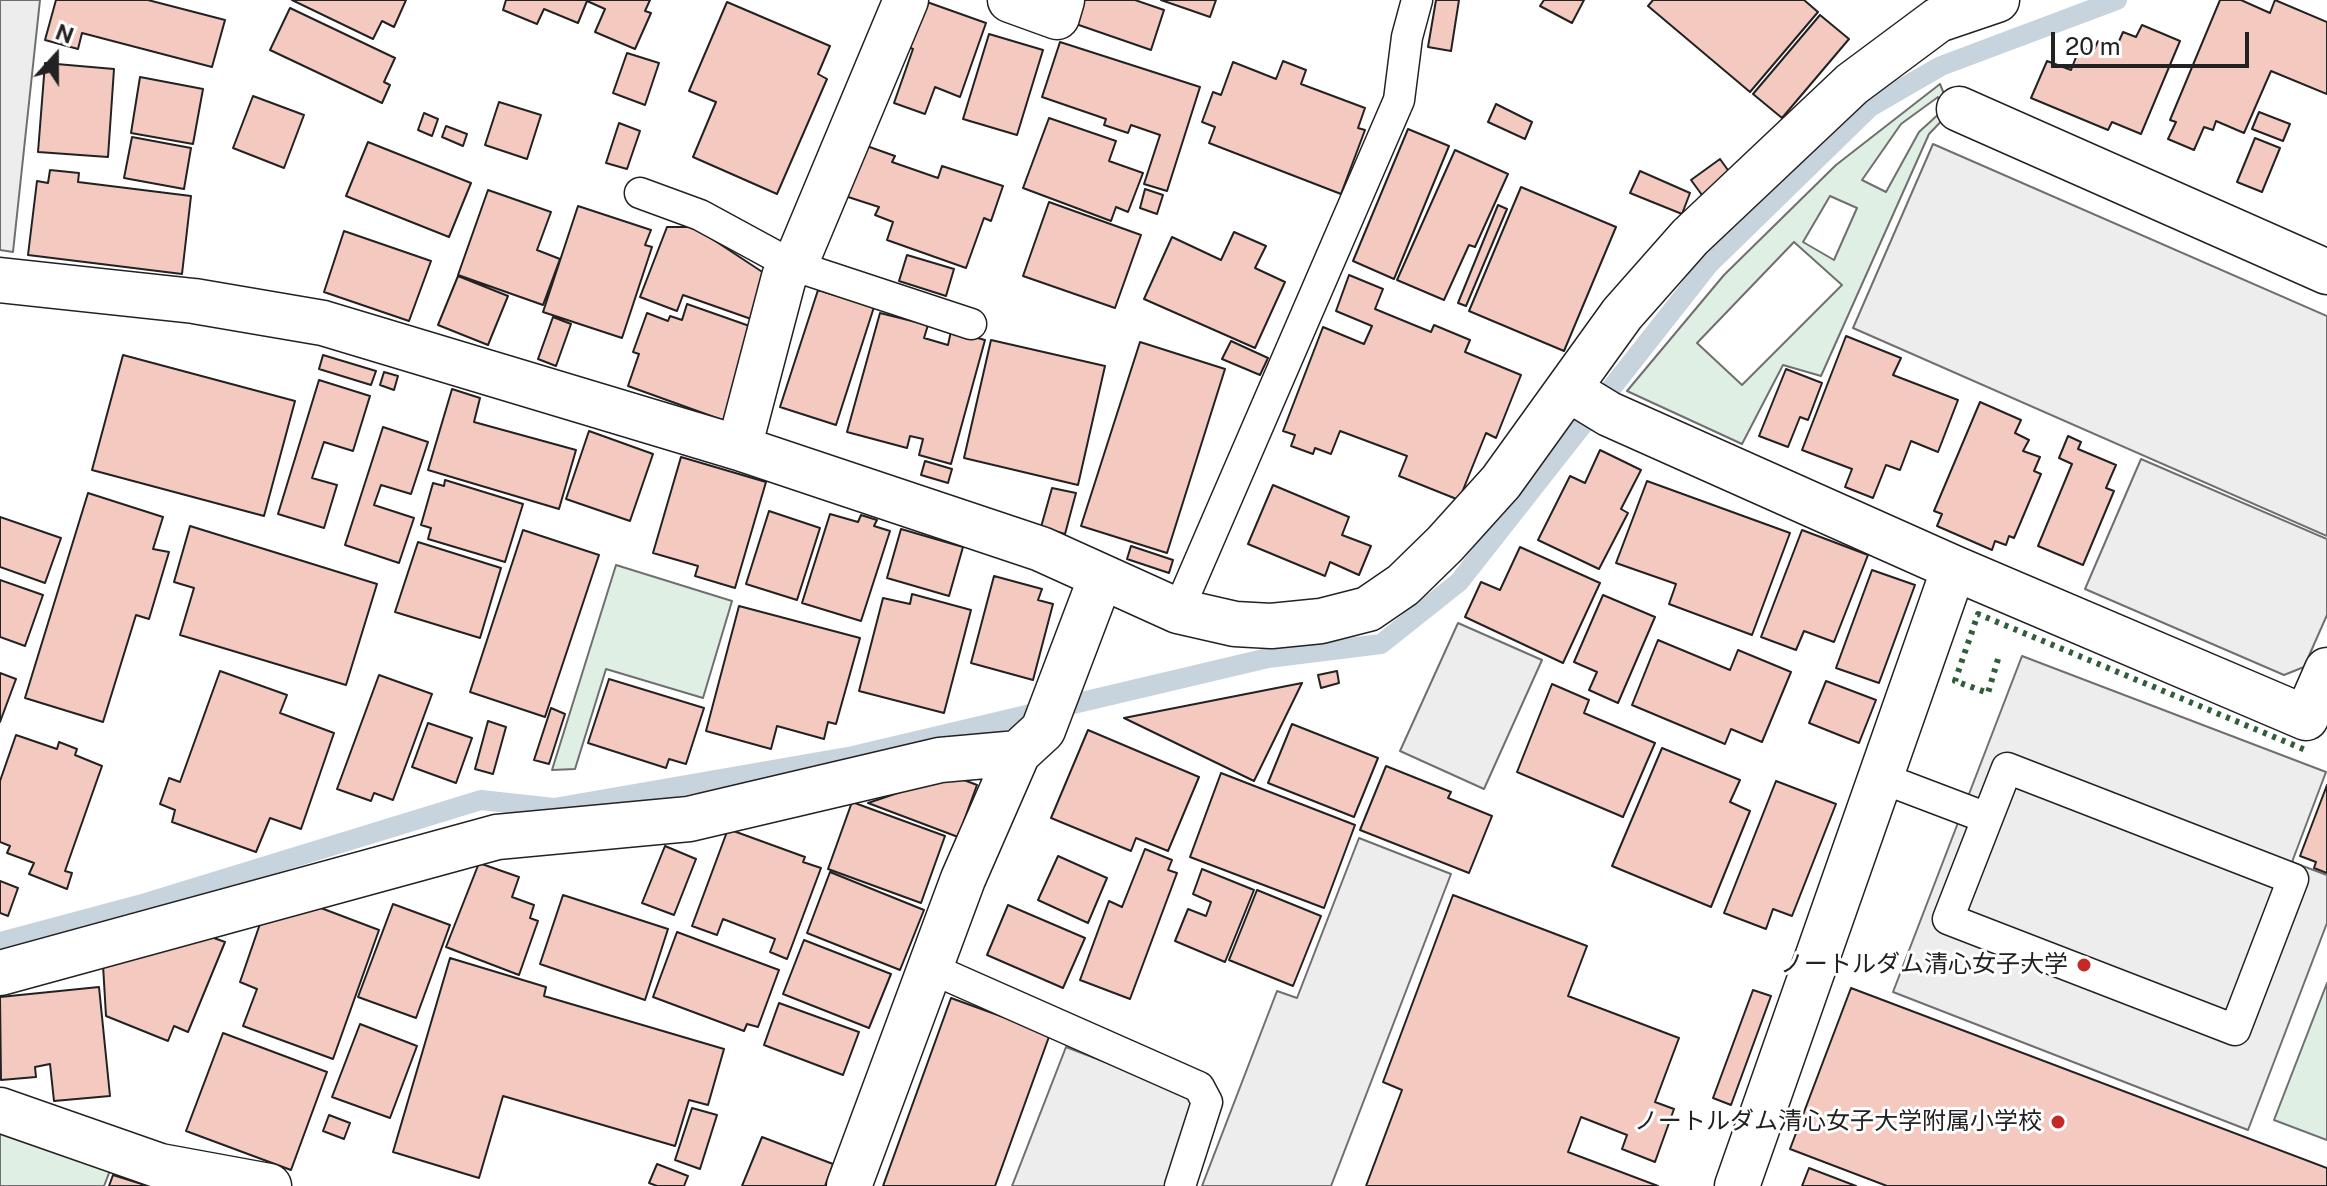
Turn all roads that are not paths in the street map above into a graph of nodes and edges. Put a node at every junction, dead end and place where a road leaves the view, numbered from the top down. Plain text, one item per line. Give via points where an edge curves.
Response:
1 (906, 0) edge
2 (1010, 0) edge
3 (1062, 0) edge
4 (1417, 0) edge
5 (1997, 0) edge
6 (1941, 10) edge
7 (1959, 109) dead end
8 (640, 193) dead end
9 (792, 265) junction
10 (2327, 272) edge
11 (2, 287) edge
12 (971, 324) dead end
13 (1587, 401) junction
14 (739, 448) junction
15 (1954, 568) junction
16 (1101, 577) junction
17 (1178, 611) junction
18 (2327, 670) edge
19 (1031, 742) junction
20 (1879, 777) junction
21 (1987, 818) junction
22 (930, 968) junction
23 (0, 973) edge
24 (0, 1110) edge
25 (269, 1186) edge
26 (849, 1186) edge
27 (1180, 1186) edge
28 (1737, 1186) edge

1 - 9 street
2 - 3 street via 1057,17
4 - 17 lane via 1399,100
5 - 6 street
6 - 13 street via 1852,84 1690,237 1622,314
7 - 10 street
8 - 9 lane via 700,215
9 - 12 lane
9 - 14 street via 784,277
11 - 14 street via 194,301 323,323
13 - 15 street
13 - 17 street via 1403,585 1368,609 1271,626
14 - 16 street via 1041,549
15 - 18 street via 2306,718
15 - 20 street
16 - 17 street
16 - 19 street via 1062,684
19 - 22 street via 963,879
19 - 23 street via 689,819 497,837
20 - 21 lane
20 - 28 street
21 - 21 lane via 2007,768 2293,879 2235,1030 1948,919
22 - 26 street
22 - 27 lane via 1199,1087 1207,1102
24 - 25 street via 160,1166

